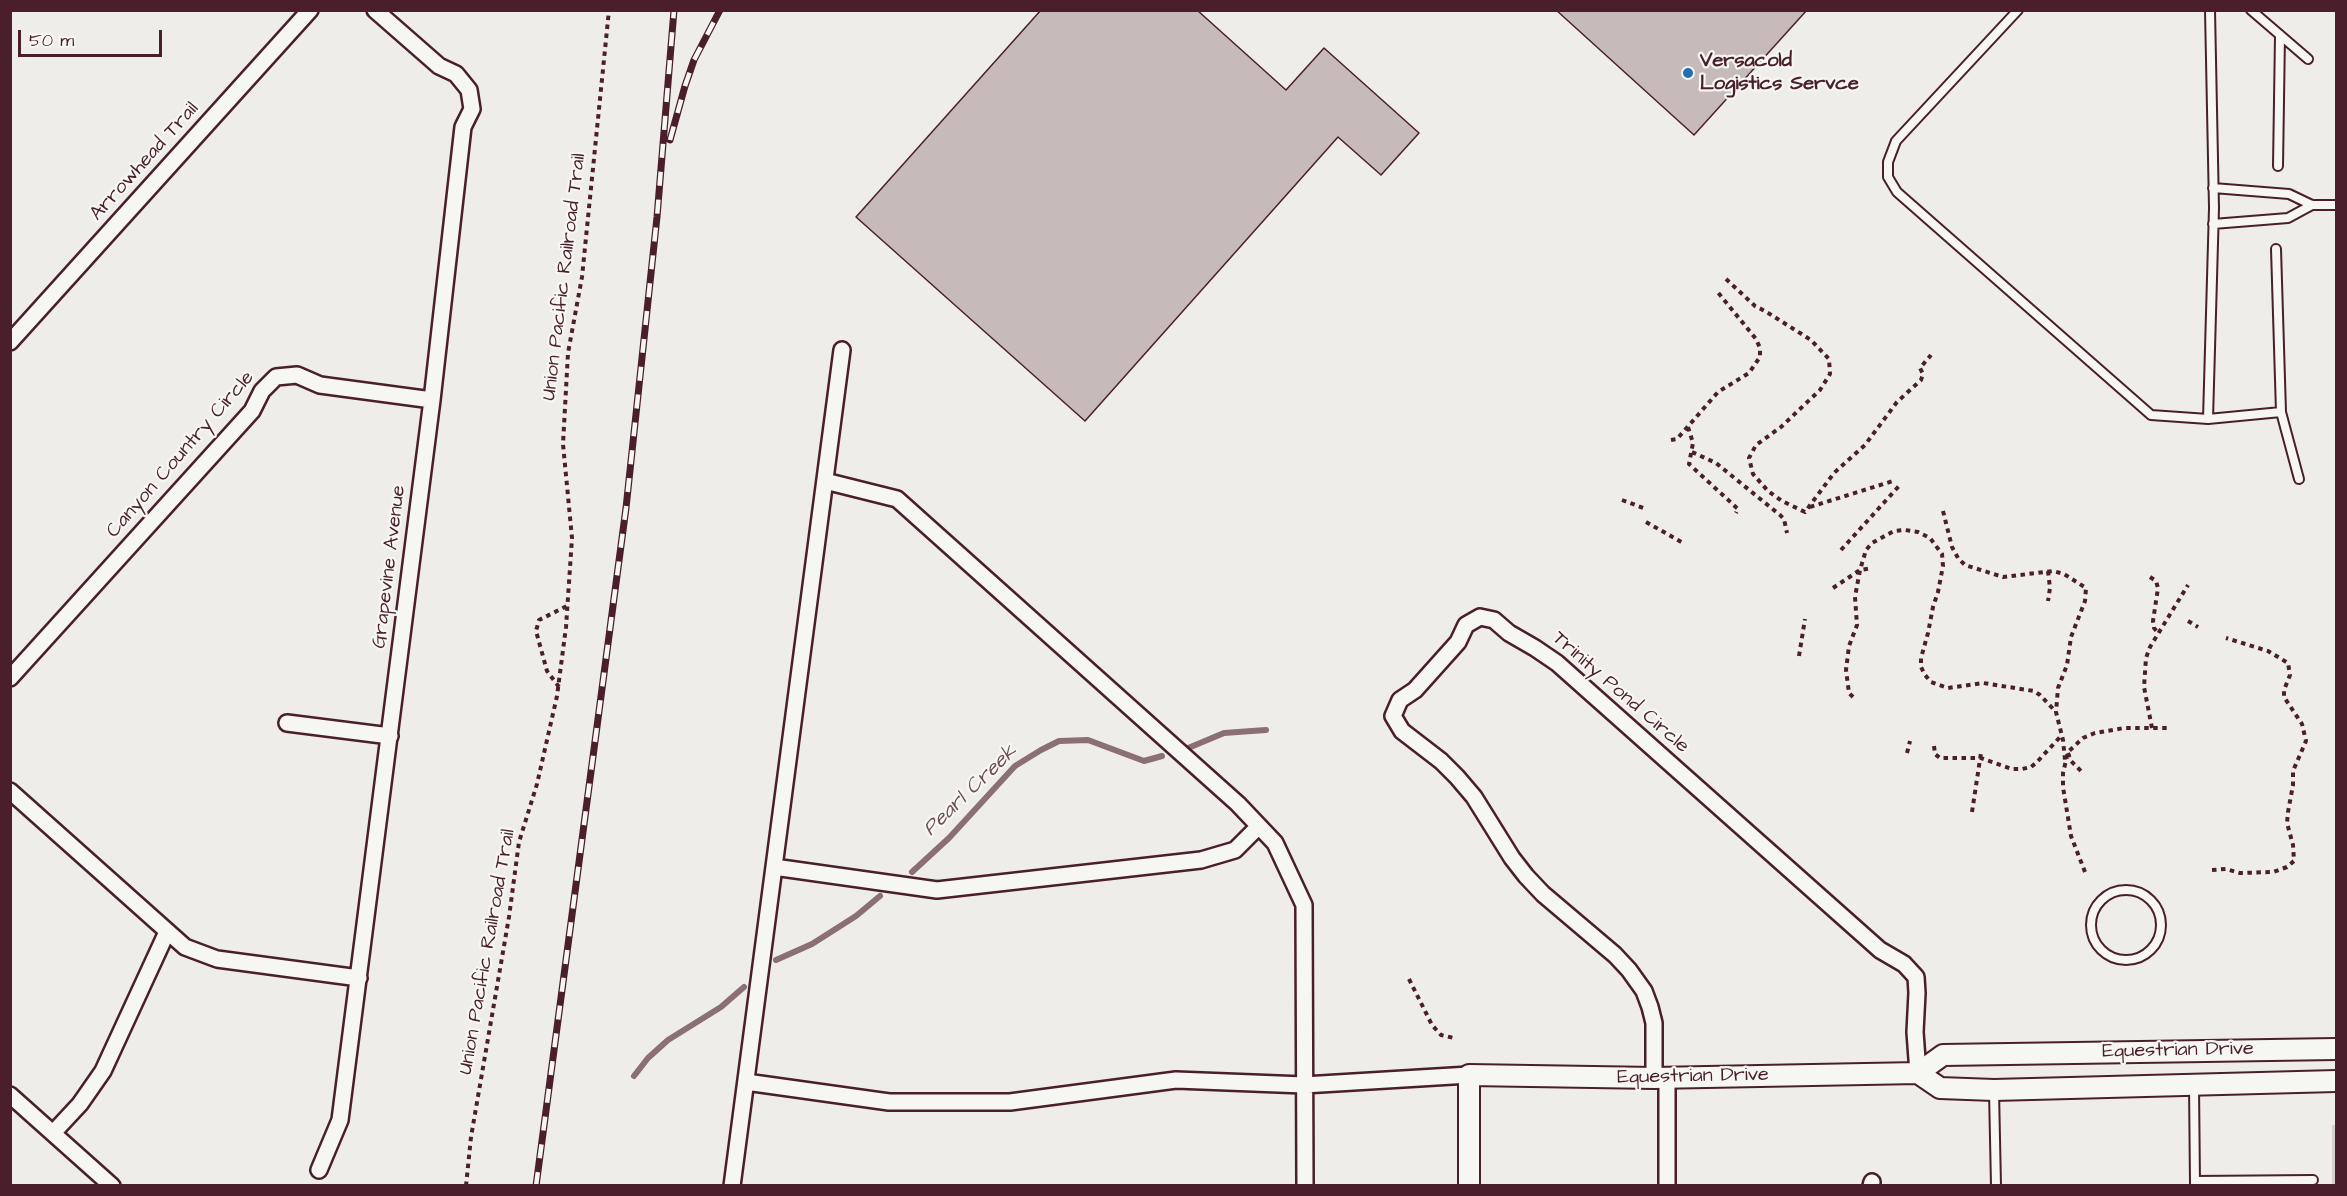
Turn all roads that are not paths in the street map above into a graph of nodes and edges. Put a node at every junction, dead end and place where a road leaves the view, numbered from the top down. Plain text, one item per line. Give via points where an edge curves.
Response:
1 (310, 10) edge
2 (375, 10) edge
3 (2018, 10) edge
4 (2210, 10) edge
5 (2251, 10) edge
6 (2280, 35) junction
7 (2308, 59) dead end
8 (2278, 166) dead end
9 (2213, 188) junction
10 (2312, 205) junction
11 (2337, 205) edge
12 (2213, 224) junction
13 (2276, 249) dead end
14 (10, 342) edge
15 (842, 350) dead end
16 (432, 400) junction
17 (2281, 412) junction
18 (2208, 419) junction
19 (2299, 479) dead end
20 (825, 481) junction
21 (10, 678) edge
22 (287, 723) dead end
23 (390, 736) junction
24 (10, 791) edge
25 (1259, 826) junction
26 (774, 867) junction
27 (2144, 895) joint
28 (167, 932) junction
29 (359, 978) junction
30 (2337, 1048) edge
31 (1918, 1073) junction
32 (1469, 1075) junction
33 (1660, 1078) junction
34 (2337, 1081) edge
35 (746, 1082) junction
36 (2194, 1084) junction
37 (1305, 1085) junction
38 (1994, 1090) junction
39 (10, 1095) edge
40 (53, 1133) junction
41 (319, 1170) dead end
42 (2313, 1180) dead end
43 (2195, 1183) edge
44 (112, 1185) edge
45 (732, 1185) edge
46 (1305, 1185) edge
47 (1469, 1185) edge
48 (1667, 1185) edge
49 (1996, 1185) edge

1 - 14 street, Arrowhead Trail
2 - 16 street, Grapevine Avenue via 439,66 456,74 469,90 472,109 463,127
3 - 18 lane via 1896,141 1888,162 1888,177 1897,192 2151,415
4 - 9 lane
5 - 6 lane
6 - 7 lane
6 - 8 lane
9 - 10 lane via 2289,194
9 - 12 lane
10 - 11 lane
10 - 12 lane via 2288,218
12 - 18 lane
13 - 17 lane
15 - 20 street
16 - 21 street, Canyon Country Circle via 320,385 297,375 276,377 262,391 252,411
16 - 23 street, Grapevine Avenue
17 - 18 lane
17 - 19 lane
20 - 25 street via 897,500
20 - 26 street
22 - 23 street
23 - 29 street, Grapevine Avenue
24 - 28 street
25 - 26 street via 1235,850 1201,860 937,890
25 - 37 street via 1275,843 1305,905
26 - 35 street
27 - 27 lane via 2127,890 2113,892 2097,906 2091,925 2095,941 2106,954 2130,960 2151,949 2158,938 2160,916
28 - 29 street via 185,947 217,959
28 - 40 street via 98,1079
29 - 41 street, Grapevine Avenue via 340,1120
30 - 31 street, Equestrian Drive via 1943,1055
31 - 33 street, Equestrian Drive
31 - 33 street, Trinity Pond Circle via 1916,977 1904,964 1880,950 1557,663 1494,620 1480,617 1466,625 1458,642 1415,690 1400,700 1393,716 1402,731 1441,761 1468,791 1526,876 1629,970 1644,991 1652,1015
31 - 38 street, Equestrian Drive via 1940,1088
32 - 33 street, Equestrian Drive
32 - 37 street
32 - 47 street
33 - 48 street
34 - 36 street, Equestrian Drive
35 - 37 street via 889,1102 1010,1102 1176,1080
35 - 45 street
36 - 38 street, Equestrian Drive
36 - 43 lane
37 - 46 street
38 - 49 lane
39 - 40 street
40 - 44 street
42 - 43 lane

